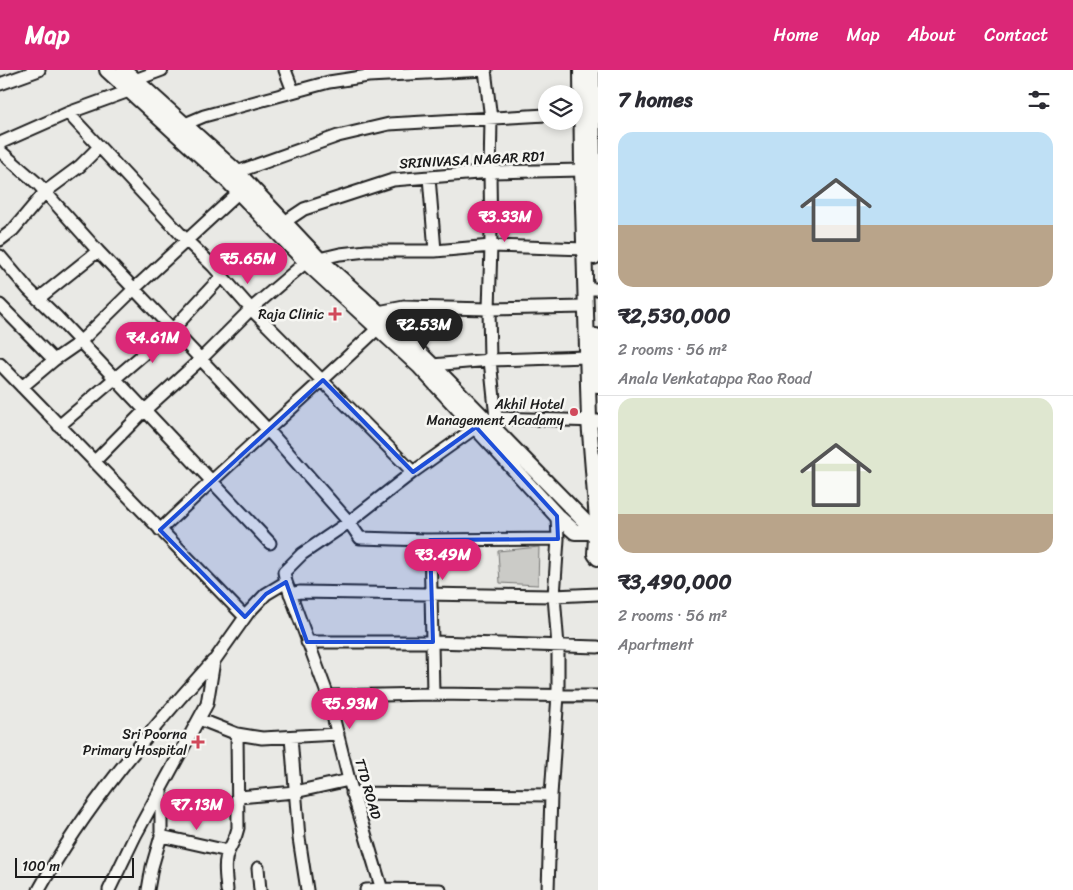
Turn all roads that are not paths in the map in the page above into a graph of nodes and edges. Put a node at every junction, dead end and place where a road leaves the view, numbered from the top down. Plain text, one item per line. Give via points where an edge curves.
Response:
1 (39, 70) edge
2 (107, 70) edge
3 (124, 70) edge
4 (162, 70) edge
5 (285, 70) edge
6 (486, 70) edge
7 (581, 70) edge
8 (592, 70) edge
9 (0, 84) edge
10 (580, 85) edge
11 (132, 86) junction
12 (293, 91) junction
13 (68, 113) junction
14 (538, 116) edge
15 (491, 119) junction
16 (185, 124) junction
17 (579, 130) edge
18 (0, 143) edge
19 (99, 147) junction
20 (0, 151) edge
21 (582, 170) junction
22 (237, 172) junction
23 (490, 172) junction
24 (429, 177) junction
25 (592, 190) edge
26 (45, 192) junction
27 (239, 192) junction
28 (283, 223) junction
29 (0, 240) edge
30 (186, 240) junction
31 (492, 246) junction
32 (585, 249) junction
33 (98, 251) junction
34 (435, 251) junction
35 (0, 256) edge
36 (313, 260) junction
37 (222, 276) junction
38 (134, 289) junction
39 (592, 289) edge
40 (38, 299) junction
41 (0, 305) edge
42 (585, 307) junction
43 (251, 309) junction
44 (489, 309) junction
45 (378, 312) junction
46 (593, 326) edge
47 (173, 329) junction
48 (377, 329) junction
49 (80, 342) junction
50 (587, 357) junction
51 (201, 359) junction
52 (54, 360) junction
53 (490, 360) junction
54 (0, 364) edge
55 (432, 365) junction
56 (116, 380) junction
57 (323, 380) junction
58 (598, 385) edge
59 (22, 387) junction
60 (145, 410) junction
61 (593, 420) edge
62 (486, 422) junction
63 (60, 426) junction
64 (268, 430) junction
65 (94, 462) junction
66 (413, 472) junction
67 (212, 480) junction
68 (557, 516) junction
69 (349, 522) junction
70 (160, 530) junction
71 (597, 532) edge
72 (558, 539) junction
73 (430, 540) junction
74 (270, 543) dead end
75 (598, 558) edge
76 (286, 582) junction
77 (290, 594) junction
78 (431, 594) junction
79 (598, 594) edge
80 (554, 596) junction
81 (245, 617) junction
82 (307, 642) junction
83 (433, 642) junction
84 (558, 646) junction
85 (598, 647) edge
86 (214, 661) junction
87 (433, 694) junction
88 (558, 695) junction
89 (328, 696) junction
90 (598, 696) edge
91 (199, 719) junction
92 (237, 734) junction
93 (338, 734) junction
94 (290, 737) junction
95 (349, 780) junction
96 (161, 789) junction
97 (295, 792) junction
98 (352, 793) junction
99 (551, 795) junction
100 (239, 797) junction
101 (161, 836) junction
102 (228, 851) junction
103 (258, 868) dead end
104 (382, 889) edge
105 (39, 890) edge
106 (109, 890) edge
107 (148, 890) edge
108 (227, 890) edge
109 (260, 890) edge
110 (307, 890) edge
111 (366, 890) edge
112 (440, 890) edge
113 (548, 890) edge

1 - 9 street
2 - 11 main road
3 - 11 main road
4 - 11 street
5 - 12 street
6 - 12 street via 368,76
6 - 15 street
7 - 10 main road
8 - 25 main road
11 - 13 street
11 - 16 main road
11 - 27 main road
12 - 16 street
13 - 18 street
13 - 19 street
14 - 15 street
15 - 22 street via 389,124 338,136
15 - 23 street
16 - 22 main road
17 - 21 main road
19 - 26 street
19 - 30 street
20 - 26 street
21 - 23 street, SRINIVASA NAGAR RD1
21 - 25 main road
22 - 28 main road
23 - 24 street, SRINIVASA NAGAR RD1
23 - 31 street
24 - 28 street, SRINIVASA NAGAR RD1 via 393,180 348,194 304,209
24 - 34 street
25 - 32 main road
25 - 39 main road
26 - 29 street via 13,230
26 - 33 street
27 - 30 street
27 - 36 main road
28 - 36 main road
30 - 37 street
30 - 38 street
31 - 32 street
31 - 34 street
31 - 44 street
32 - 39 main road
33 - 38 street
33 - 40 street
34 - 36 street via 367,251
35 - 40 street
36 - 43 street
36 - 45 main road
36 - 48 main road
37 - 43 street
37 - 47 street
38 - 47 street
38 - 49 street
39 - 42 main road
39 - 46 main road
40 - 49 street
41 - 52 street
42 - 44 street
42 - 46 main road
43 - 51 street
43 - 57 street
44 - 45 street via 404,307
44 - 53 street
45 - 55 main road
46 - 50 main road
46 - 58 main road
47 - 51 street
47 - 56 street
48 - 57 street
48 - 62 main road
49 - 52 street
49 - 56 street
50 - 53 street
50 - 61 main road
51 - 60 street
51 - 64 street
52 - 59 street
53 - 55 street
53 - 62 street
54 - 59 street
55 - 62 main road
56 - 60 street
56 - 63 street
57 - 64 street
57 - 66 street
59 - 63 street
60 - 65 street
60 - 67 street
61 - 62 street
61 - 71 main road
62 - 66 street
62 - 68 main road
62 - 71 main road
63 - 65 street
64 - 67 street
64 - 69 street
65 - 70 street
66 - 69 street
67 - 70 street
67 - 74 street
68 - 71 main road via 575,532
68 - 72 street
69 - 73 street via 360,538
69 - 76 street via 302,554 284,572
70 - 81 street
71 - 75 main road via 595,554
72 - 73 street
72 - 80 street
73 - 78 street
76 - 77 street, TTD ROAD
76 - 81 street via 266,594
77 - 78 street
77 - 82 street, TTD ROAD
78 - 80 street
78 - 83 street
79 - 80 street
80 - 84 street
81 - 86 street
82 - 83 street
82 - 89 street, TTD ROAD
83 - 84 street
83 - 87 street
84 - 85 street
84 - 88 street
86 - 91 street via 207,704
86 - 105 street via 153,728 115,776 71,836
87 - 88 street
87 - 89 street
88 - 90 street
88 - 99 street
89 - 93 street, TTD ROAD
91 - 92 street
91 - 96 street
92 - 94 street via 262,738
92 - 100 street
93 - 94 street
93 - 95 street, TTD ROAD
94 - 97 street
95 - 97 street
95 - 98 street, TTD ROAD
96 - 101 street
96 - 106 street
97 - 100 street
97 - 110 street
98 - 99 street
98 - 104 street, TTD ROAD
99 - 113 street
100 - 102 street via 238,828
101 - 102 street
101 - 107 street
102 - 108 street
103 - 109 street
104 - 111 street
104 - 112 street

